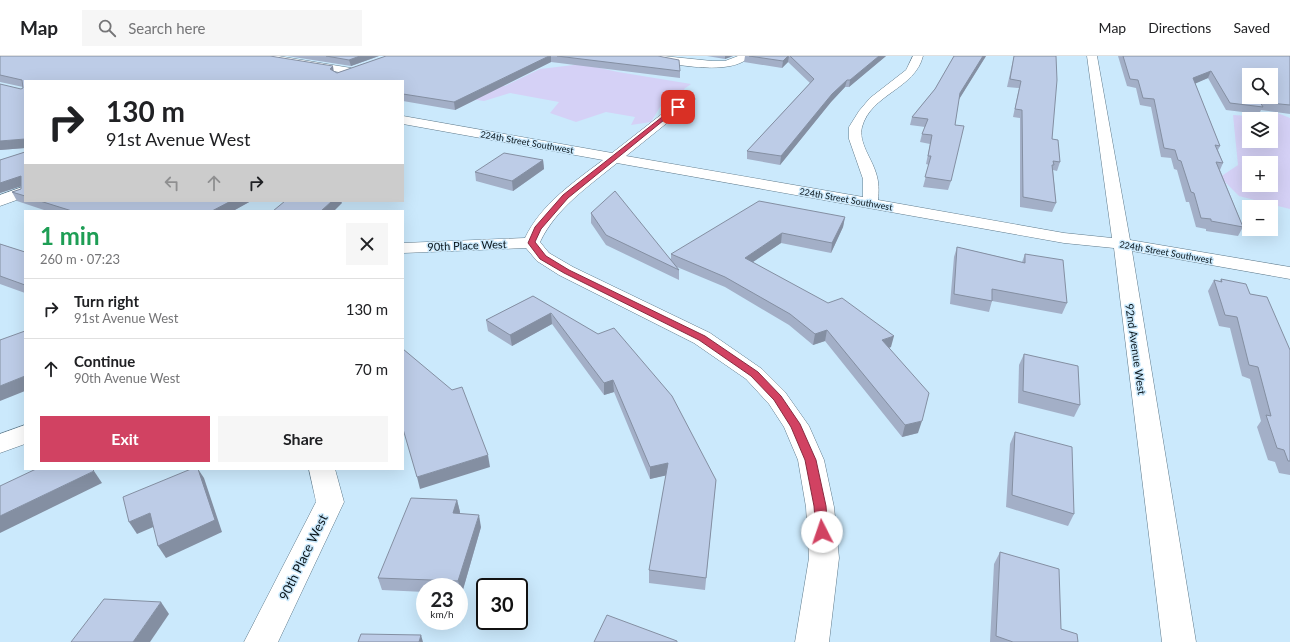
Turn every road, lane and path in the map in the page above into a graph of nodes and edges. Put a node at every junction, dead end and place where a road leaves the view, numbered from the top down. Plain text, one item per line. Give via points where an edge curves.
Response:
1 (259, 56) edge
2 (646, 56) edge
3 (745, 56) edge
4 (918, 56) edge
5 (1092, 56) edge
6 (364, 66) edge
7 (351, 71) junction
8 (331, 78) edge
9 (689, 99) dead end
10 (404, 120) edge
11 (615, 158) junction
12 (24, 192) edge
13 (0, 201) edge
14 (870, 204) junction
15 (532, 243) junction
16 (1122, 244) junction
17 (404, 248) edge
18 (1290, 273) edge
19 (322, 470) edge
20 (261, 642) edge
21 (812, 642) edge
22 (1179, 642) edge

1 - 7 street
2 - 3 street via 708,64 735,62
4 - 14 street via 912,71 901,82 868,106 854,131 872,187
5 - 16 street, 92nd Avenue West
6 - 7 street
7 - 8 street
9 - 11 street
10 - 11 street, 224th Street Southwest
11 - 14 street, 224th Street Southwest
11 - 15 street via 556,206 538,228
12 - 13 street
14 - 16 street, 224th Street Southwest via 1064,238
15 - 17 street, 90th Place West
15 - 21 street via 543,257 566,271 702,338 754,374 777,398 796,426 811,460 820,506 824,558
16 - 18 street, 224th Street Southwest
16 - 22 street, 92nd Avenue West
19 - 20 street, 90th Place West via 330,502

